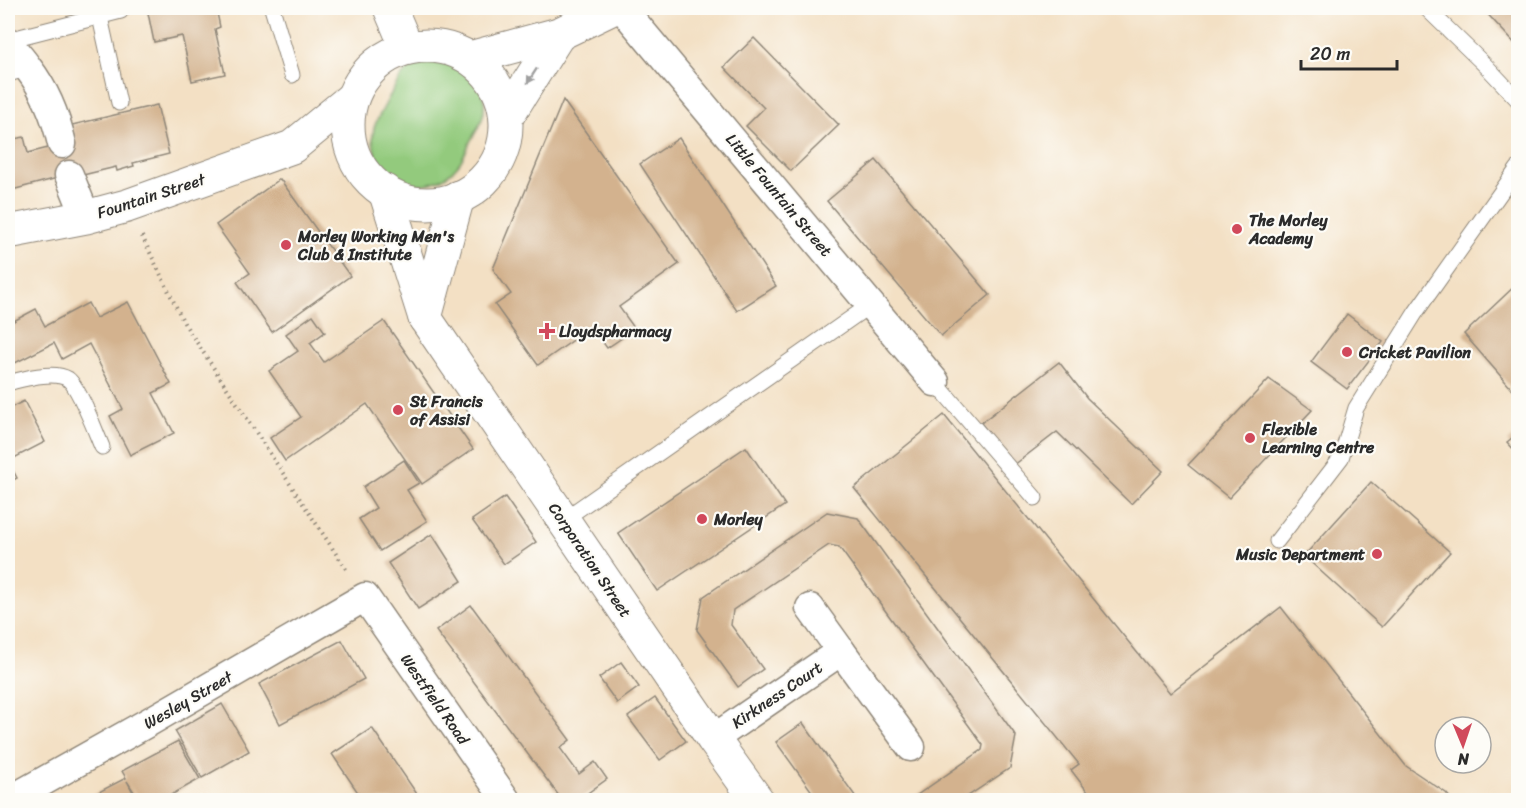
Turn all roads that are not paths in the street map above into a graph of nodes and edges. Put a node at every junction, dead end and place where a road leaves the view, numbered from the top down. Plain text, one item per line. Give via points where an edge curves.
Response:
1 (272, 8) edge
2 (390, 8) edge
3 (613, 8) edge
4 (622, 8) edge
5 (1426, 8) edge
6 (121, 11) dead end
7 (100, 16) junction
8 (559, 34) junction
9 (8, 41) edge
10 (407, 48) junction
11 (470, 58) junction
12 (18, 71) edge
13 (292, 75) dead end
14 (352, 98) junction
15 (1518, 100) edge
16 (119, 103) dead end
17 (506, 118) junction
18 (62, 144) dead end
19 (292, 147) junction
20 (356, 159) junction
21 (1518, 168) edge
22 (69, 175) dead end
23 (385, 192) junction
24 (458, 197) junction
25 (86, 218) junction
26 (8, 232) edge
27 (870, 305) junction
28 (425, 318) junction
29 (935, 382) joint
30 (8, 383) edge
31 (102, 447) dead end
32 (1035, 498) dead end
33 (563, 520) junction
34 (1277, 541) dead end
35 (365, 597) joint
36 (810, 608) dead end
37 (841, 651) junction
38 (713, 739) junction
39 (911, 747) dead end
40 (494, 796) edge
41 (10, 801) edge
42 (757, 801) edge

1 - 13 lane
2 - 10 main road
3 - 8 main road
4 - 27 street, Little Fountain Street
5 - 15 lane
6 - 7 lane
7 - 9 lane
7 - 16 lane
8 - 11 main road
8 -> 17 main road
9 - 12 street
10 - 11 main road, Corporation Street via 446,48
10 - 14 main road, Corporation Street via 382,59 369,70
11 - 17 main road, Corporation Street via 490,78 501,97
12 - 18 street via 52,109
14 - 19 main road, Fountain Street
14 - 20 main road, Corporation Street via 347,139
17 - 24 main road, Corporation Street via 495,166 481,182
19 - 20 main road
19 - 25 main road, Fountain Street
20 - 23 main road, Corporation Street via 368,178
21 - 34 lane via 1416,312 1356,408 1341,458
22 - 25 street
23 - 24 main road, Corporation Street via 417,203 438,203
23 - 28 main road, Corporation Street
24 - 28 main road
25 - 26 main road, Fountain Street
27 - 29 street, Little Fountain Street
27 - 33 lane
28 - 33 main road, Corporation Street
29 - 32 lane
30 - 31 lane via 32,377 66,378 73,384
33 - 38 main road, Corporation Street
35 - 40 street, Westfield Road
35 - 41 street, Wesley Street
36 - 37 street, Kirkness Court
37 - 38 street, Kirkness Court
37 - 39 street, Kirkness Court
38 - 42 main road, Corporation Street

